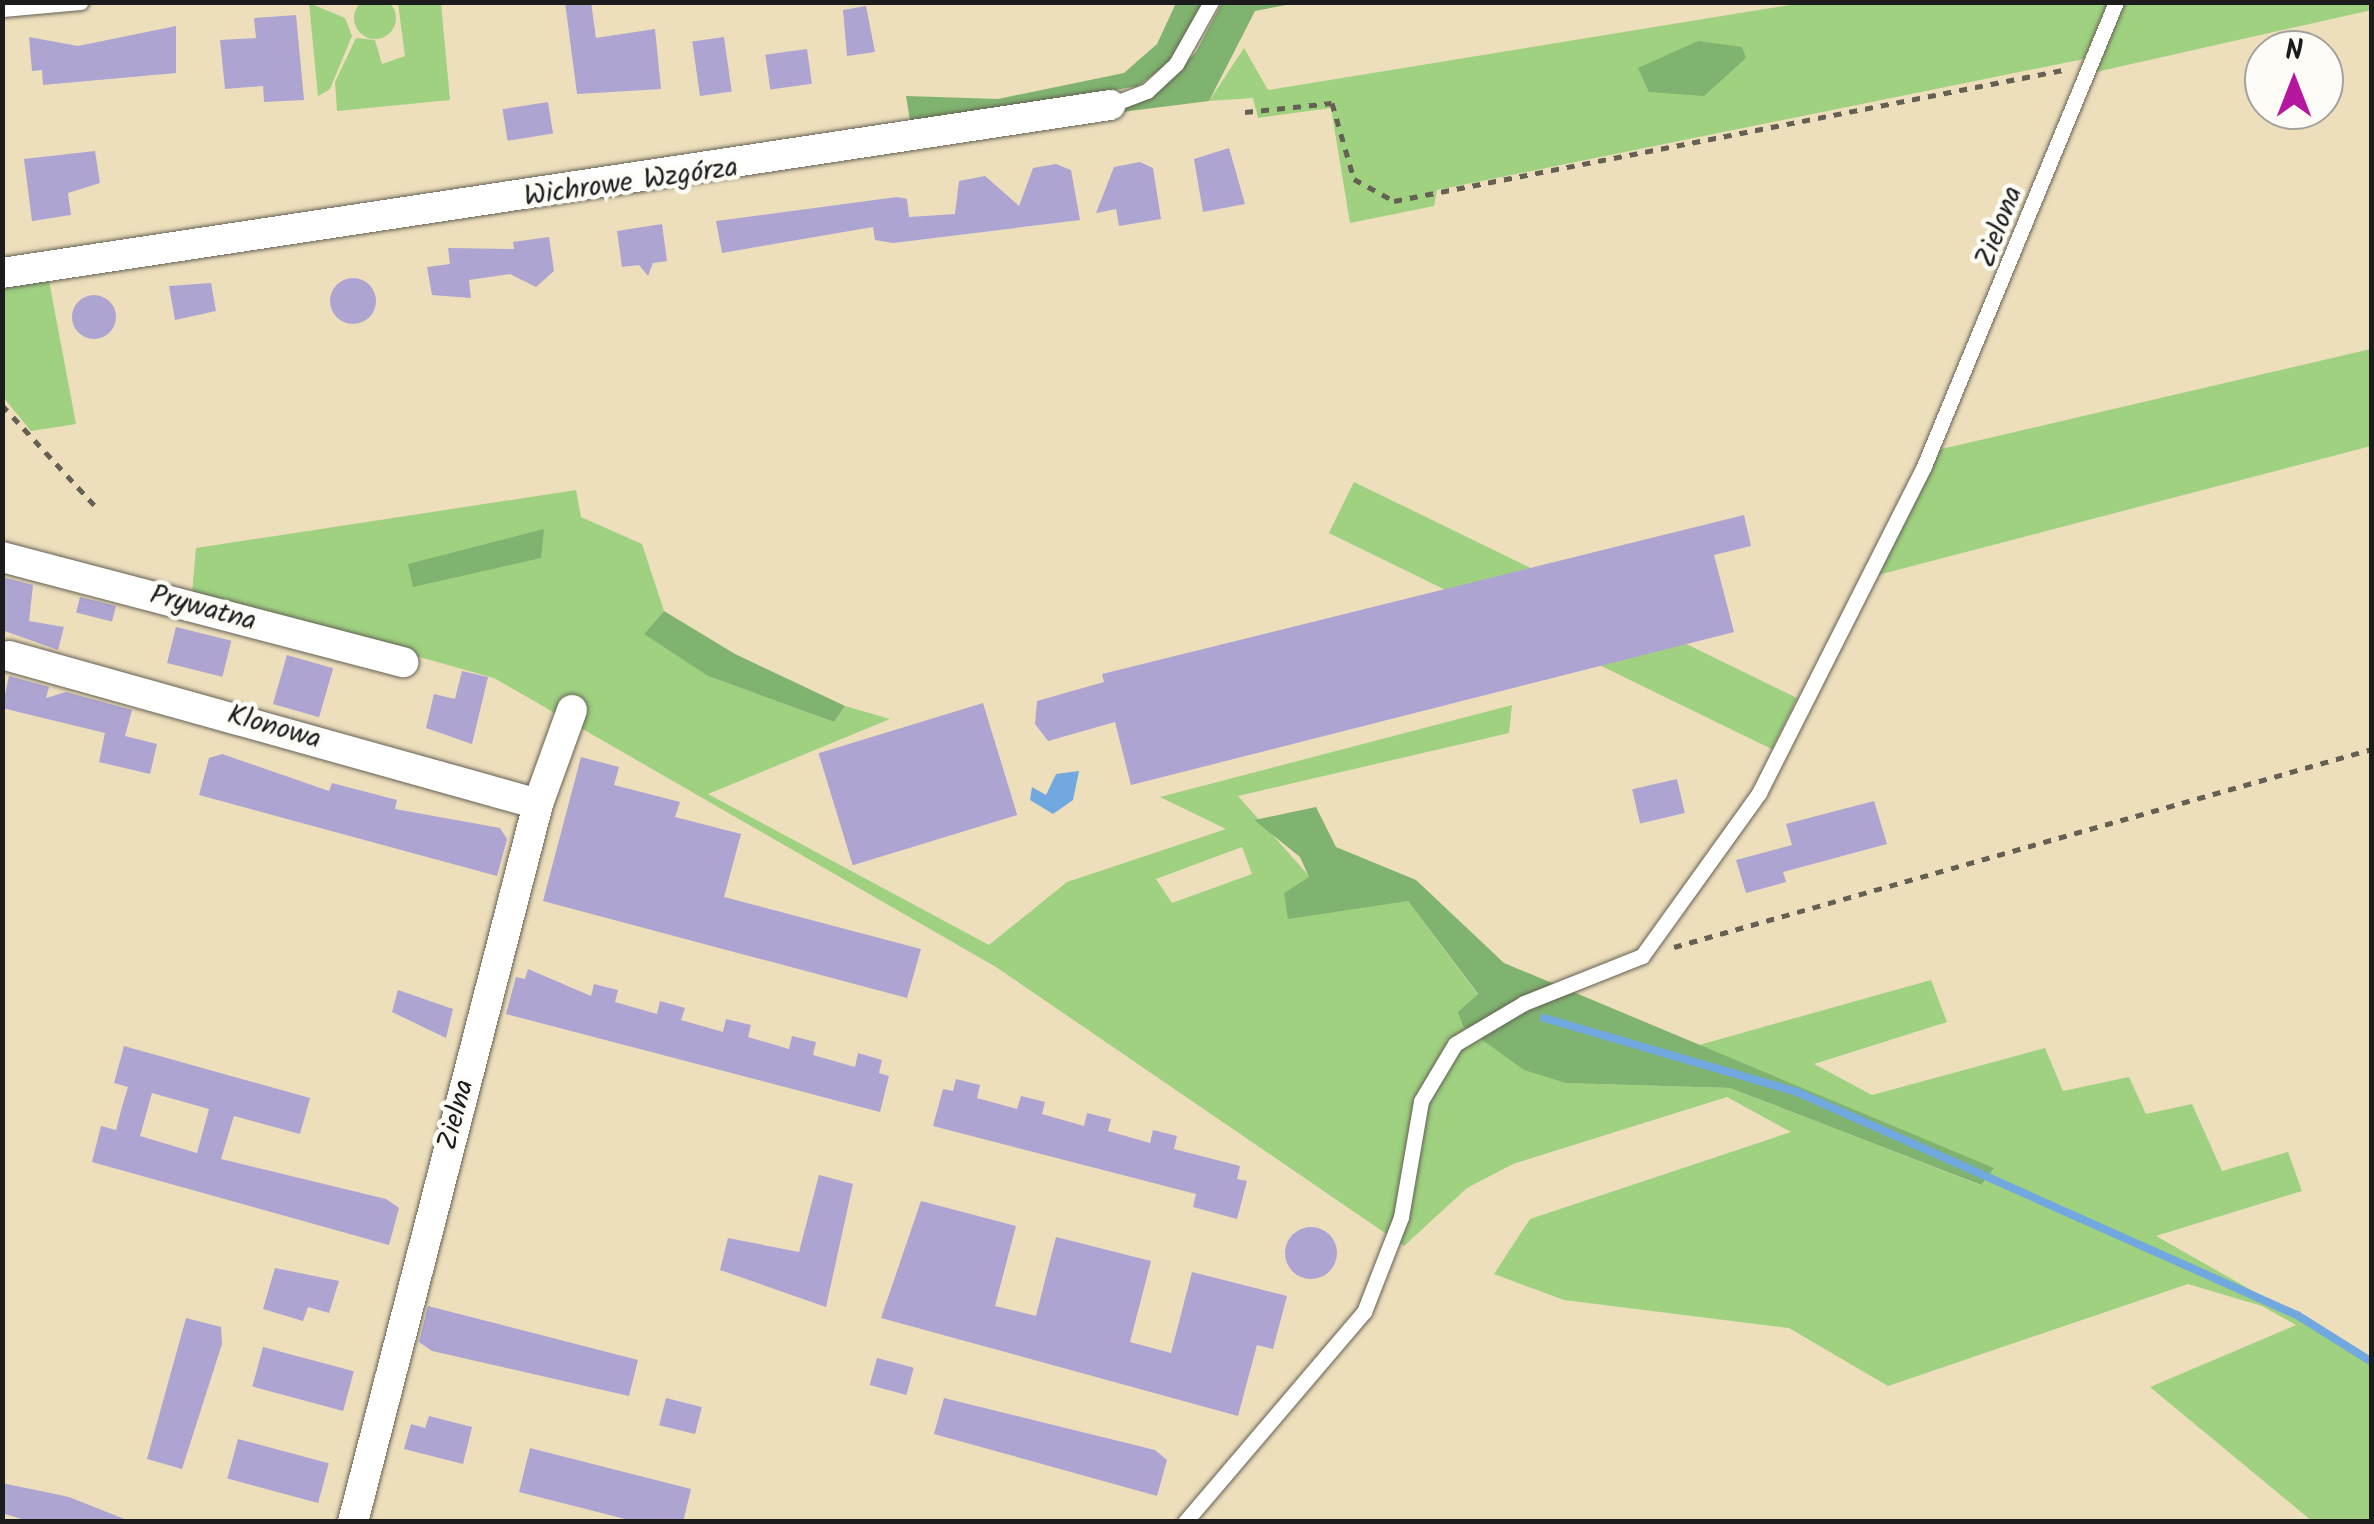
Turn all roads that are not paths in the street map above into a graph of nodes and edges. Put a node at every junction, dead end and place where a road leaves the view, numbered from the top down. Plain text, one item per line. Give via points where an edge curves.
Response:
1 (81, 2) edge
2 (1212, 2) edge
3 (2116, 2) edge
4 (2, 9) edge
5 (1110, 105) joint
6 (2, 273) edge
7 (2, 556) edge
8 (9, 656) dead end
9 (402, 662) dead end
10 (572, 710) dead end
11 (538, 804) junction
12 (352, 1522) edge
13 (1185, 1522) edge

1 - 4 lane
2 - 5 lane, Wichrowe Wzgórza via 1176,64 1147,91
3 - 13 lane, Zielona via 1924,466 1759,794 1642,956 1524,1003 1455,1044 1420,1101 1401,1216 1364,1312
5 - 6 street, Wichrowe Wzgórza
7 - 9 street, Prywatna
8 - 11 street, Klonowa
10 - 11 street, Zielna
11 - 12 street, Zielna

